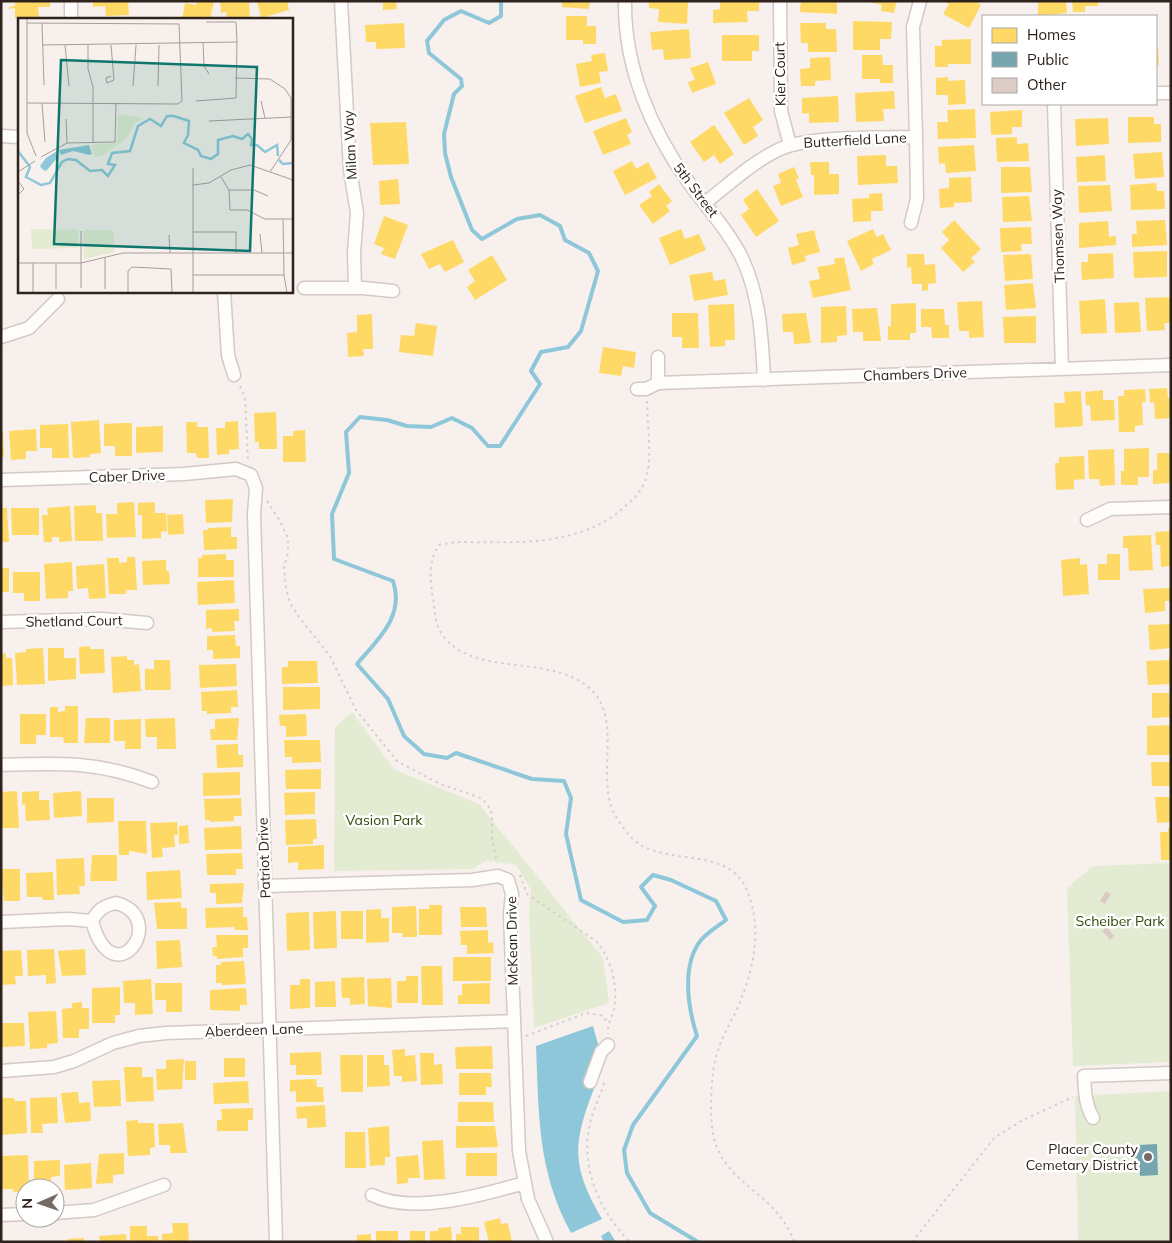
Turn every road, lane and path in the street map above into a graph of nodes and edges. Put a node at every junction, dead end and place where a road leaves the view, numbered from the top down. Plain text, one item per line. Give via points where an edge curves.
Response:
1 (71, 1) edge
2 (341, 1) edge
3 (625, 1) edge
4 (780, 1) edge
5 (920, 1) edge
6 (71, 18) edge
7 (1171, 93) edge
8 (1157, 94) edge
9 (1054, 105) edge
10 (1, 136) edge
11 (18, 137) edge
12 (916, 137) junction
13 (790, 145) junction
14 (705, 203) junction
15 (911, 223) dead end
16 (304, 288) dead end
17 (355, 288) junction
18 (393, 291) dead end
19 (224, 292) edge
20 (58, 299) dead end
21 (1, 337) edge
22 (658, 357) dead end
23 (1171, 365) edge
24 (1062, 369) junction
25 (234, 375) joint
26 (764, 380) junction
27 (658, 383) junction
28 (642, 389) joint
29 (251, 475) junction
30 (1, 480) edge
31 (256, 488) junction
32 (1171, 507) edge
33 (1087, 520) dead end
34 (1, 622) edge
35 (147, 622) dead end
36 (1, 765) edge
37 (152, 782) dead end
38 (504, 866) dead end
39 (514, 869) dead end
40 (265, 886) junction
41 (92, 921) dead end
42 (1, 922) edge
43 (514, 1021) junction
44 (608, 1022) junction
45 (269, 1030) junction
46 (514, 1036) junction
47 (608, 1045) joint
48 (1, 1071) edge
49 (1171, 1073) edge
50 (590, 1082) dead end
51 (604, 1082) dead end
52 (1075, 1096) dead end
53 (1094, 1118) dead end
54 (524, 1183) junction
55 (164, 1185) dead end
56 (372, 1195) dead end
57 (65, 1212) edge
58 (15, 1214) edge
59 (1, 1215) edge
60 (276, 1242) edge
61 (547, 1242) edge
62 (630, 1242) edge
63 (794, 1242) edge
64 (912, 1242) edge

1 - 6 street
2 - 17 street, Milan Way via 350,170 357,213
3 - 14 street, 5th Street via 628,49 643,98 675,163
4 - 13 street, Kier Court via 781,111
5 - 12 street, Butterfield Lane via 913,27
7 - 8 street
9 - 24 street, Thomsen Way
10 - 11 street
12 - 13 street, Butterfield Lane
12 - 15 street via 917,198
13 - 14 street, Butterfield Lane via 760,161
14 - 26 street, 5th Street via 728,234 750,280 761,330
16 - 17 street
17 - 18 street
19 - 25 street via 228,356
20 - 21 street via 29,328
22 - 27 street
23 - 24 street, Chambers Drive
24 - 26 street, Chambers Drive
25 - 29 path via 245,397
26 - 27 street, Chambers Drive
27 - 28 street
28 - 63 path via 648,473 641,490 631,502 601,525 560,539 439,544 431,568 438,629 452,646 467,654 555,672 586,685 603,710 607,786 612,809 624,830 639,844 652,850 721,866 737,873 744,885 752,904 756,930 754,955 714,1063 711,1124 720,1158 732,1173 769,1201 790,1229
29 - 30 street, Caber Drive via 236,469 184,474
29 - 31 street, Patriot Drive
31 - 38 path via 288,538 284,567 290,603 330,656 356,710 397,761 440,784 482,798 492,814 492,840 497,864
31 - 40 street, Patriot Drive via 254,514
32 - 33 street via 1110,509
34 - 35 street, Shetland Court via 102,619
36 - 37 street via 90,765 129,773
39 - 44 path via 527,894 596,941 604,950 610,961 615,1003
40 - 43 street, McKean Drive via 472,880 498,876 508,880 512,894
40 - 45 street, Patriot Drive
41 - 42 street
43 - 45 street, Aberdeen Lane
43 - 46 street, McKean Drive
44 - 46 path via 601,1015 586,1013 527,1036
44 - 47 path
45 - 48 street, Aberdeen Lane via 139,1036 54,1067
45 - 60 street, Patriot Drive
46 - 54 street, McKean Drive via 518,1143
47 - 50 street
49 - 53 street via 1084,1076 1085,1096
51 - 62 path via 590,1122 588,1163 606,1216
52 - 64 path via 1025,1118 995,1137
54 - 56 street via 451,1201 392,1202
54 - 61 street, McKean Drive
55 - 57 street via 94,1210
58 - 59 street

